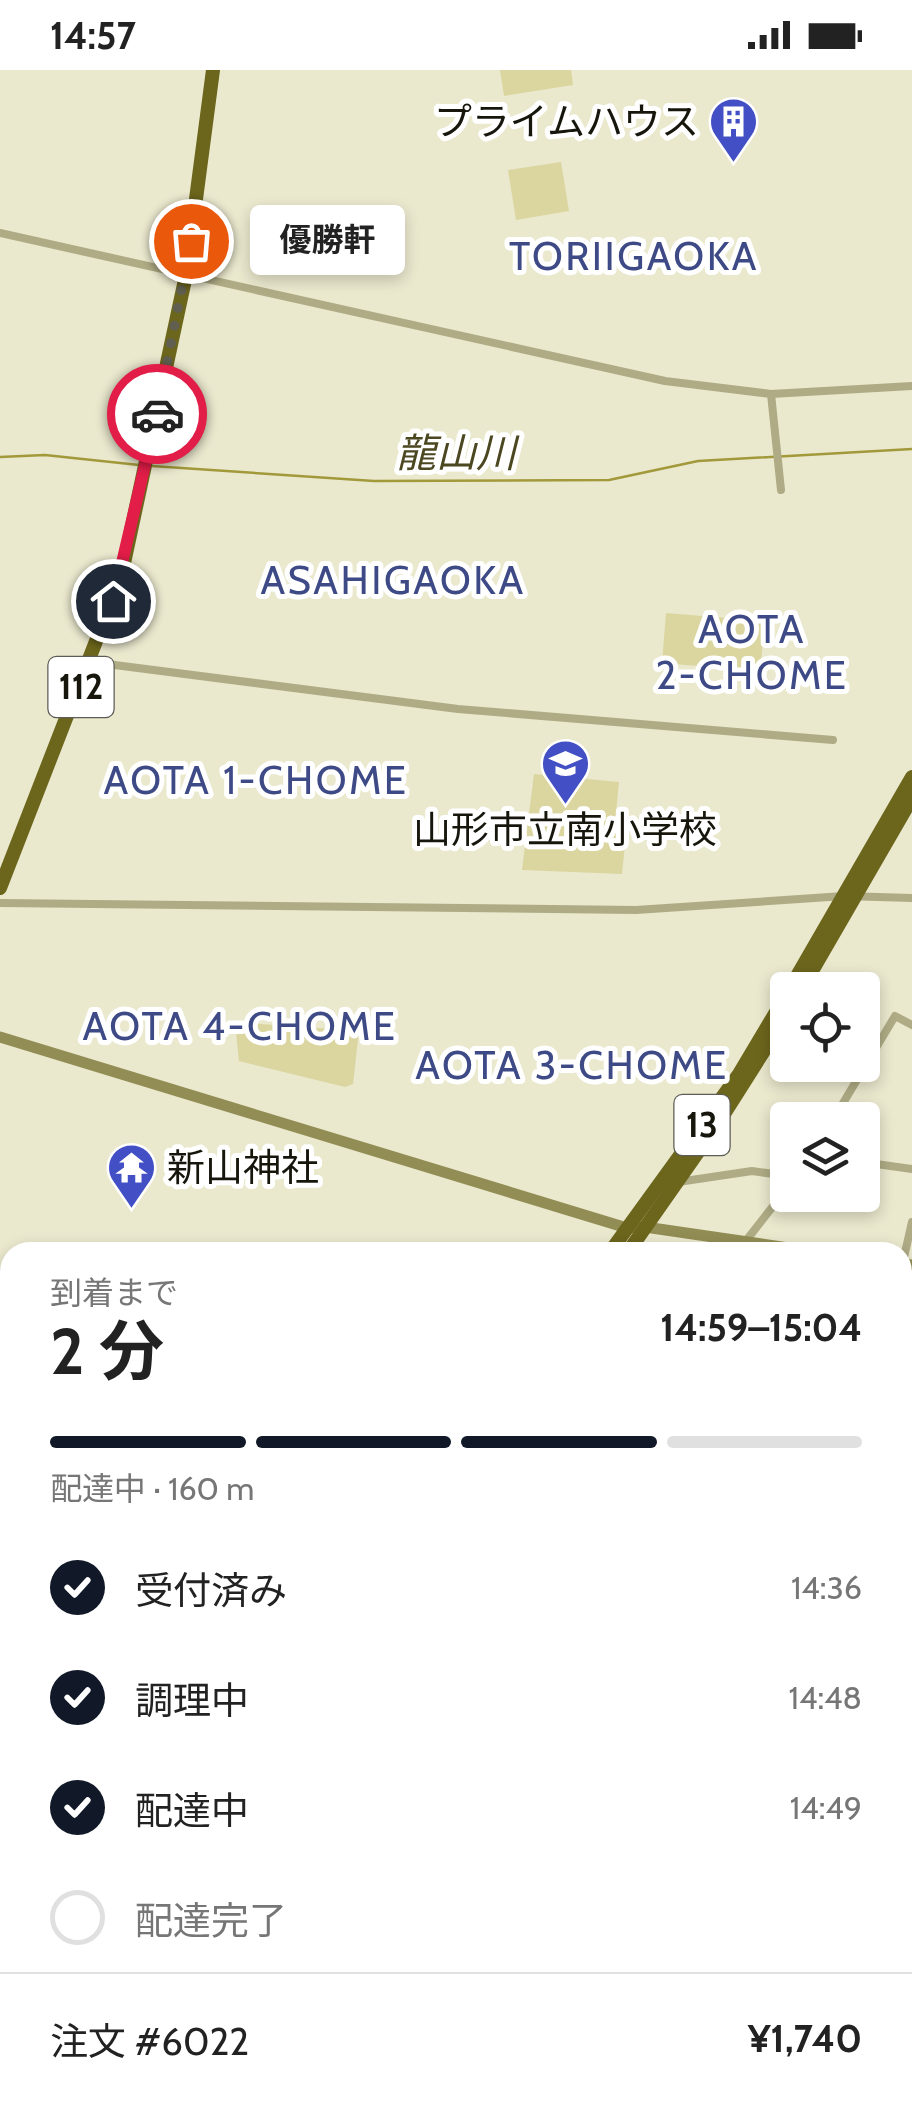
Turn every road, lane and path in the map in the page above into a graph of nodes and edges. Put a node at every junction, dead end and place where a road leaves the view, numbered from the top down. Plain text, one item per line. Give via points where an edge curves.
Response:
1 (213, 70) edge
2 (0, 233) edge
3 (186, 275) junction
4 (912, 386) edge
5 (772, 394) junction
6 (781, 490) dead end
7 (91, 662) junction
8 (833, 740) dead end
9 (912, 777) edge
10 (912, 798) edge
11 (0, 888) edge
12 (851, 896) junction
13 (912, 898) edge
14 (0, 902) edge
15 (801, 972) edge
16 (811, 972) edge
17 (770, 1021) edge
18 (912, 1025) edge
19 (0, 1037) edge
20 (770, 1042) edge
21 (844, 1102) edge
22 (880, 1165) edge
23 (912, 1169) edge
24 (770, 1174) edge
25 (676, 1182) junction
26 (770, 1210) edge
27 (646, 1227) junction
28 (627, 1228) junction
29 (617, 1242) edge
30 (635, 1242) edge
31 (745, 1242) joint

1 - 3 highway, 112
2 - 3 street
3 - 5 street via 665,380
3 - 7 highway, 112 via 121,577
4 - 5 street
5 - 6 street
7 - 8 street via 458,709
7 - 11 highway, 112
9 - 12 highway, 13
10 - 12 highway, 13
12 - 13 street
12 - 14 street via 636,910
12 - 15 highway, 13
12 - 16 highway, 13
17 - 28 highway, 13
18 - 21 street via 895,1016
19 - 28 street
20 - 25 highway, 13
22 - 23 street
24 - 25 street
25 - 27 highway, 13
26 - 31 street
27 - 28 street
27 - 30 highway, 13
27 - 31 street
28 - 29 highway, 13

